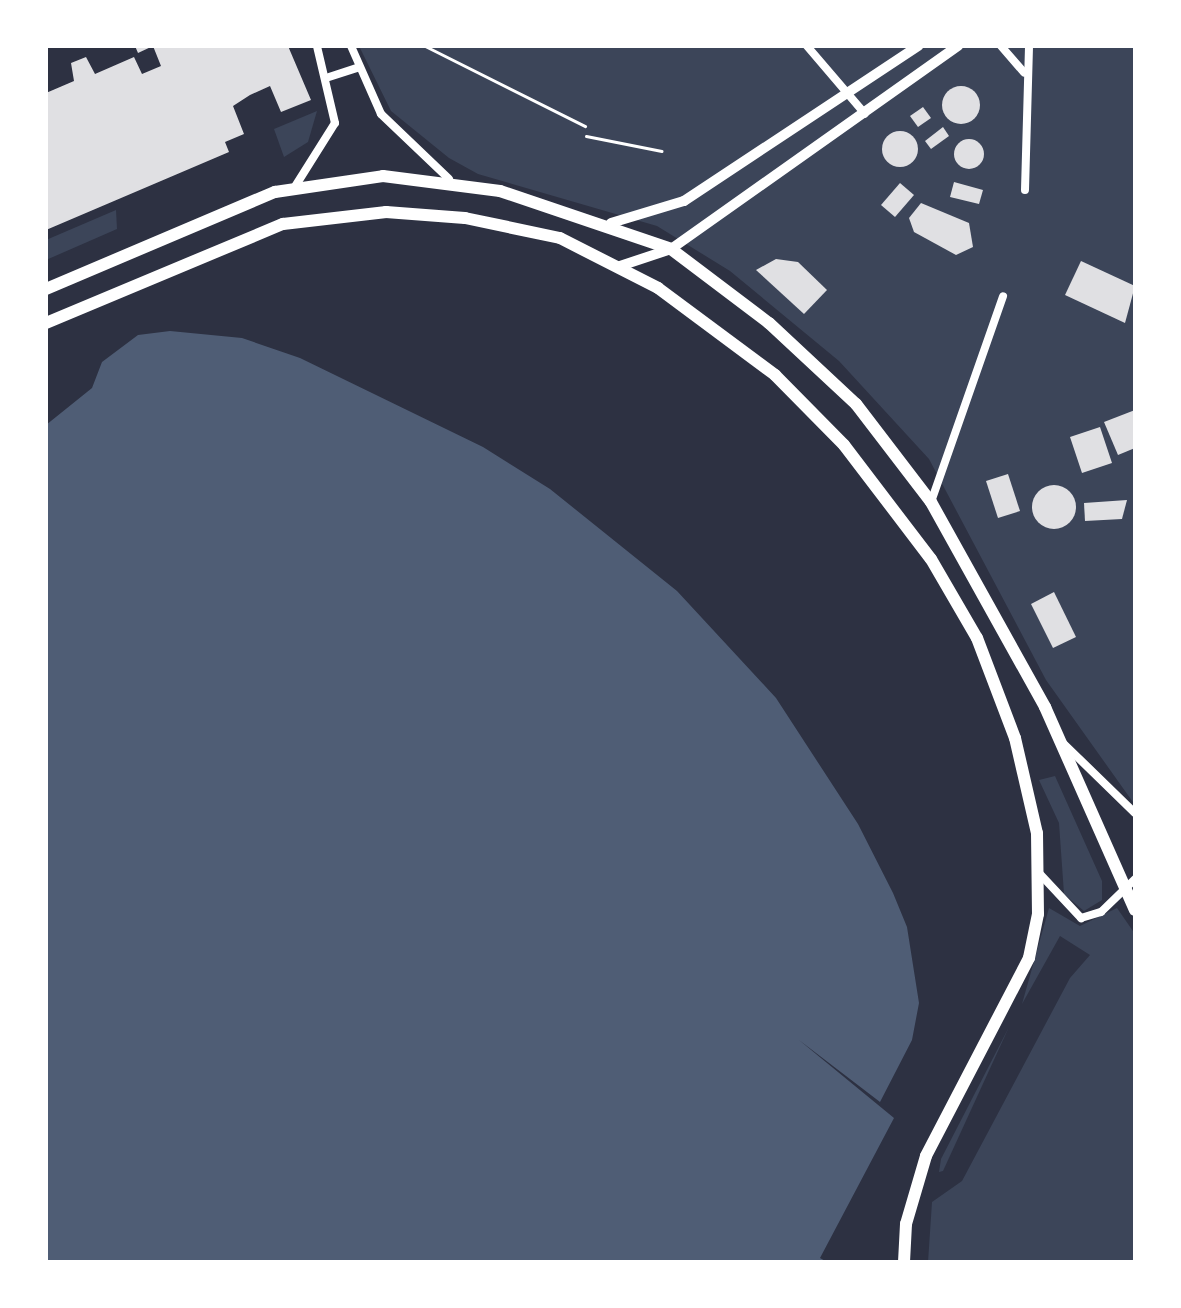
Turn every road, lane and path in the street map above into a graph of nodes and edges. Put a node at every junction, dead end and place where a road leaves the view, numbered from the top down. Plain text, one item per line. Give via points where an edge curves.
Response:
1 (317, 46) edge
2 (351, 46) edge
3 (425, 46) edge
4 (807, 46) edge
5 (918, 46) edge
6 (958, 46) edge
7 (1001, 46) edge
8 (1029, 46) edge
9 (359, 67) junction
10 (1024, 72) junction
11 (329, 77) junction
12 (852, 94) junction
13 (865, 114) junction
14 (585, 126) dead end
15 (586, 136) dead end
16 (662, 151) dead end
17 (449, 179) junction
18 (296, 185) junction
19 (1025, 190) dead end
20 (611, 223) junction
21 (671, 249) junction
22 (620, 266) junction
23 (46, 289) edge
24 (1003, 296) dead end
25 (46, 323) edge
26 (931, 502) junction
27 (1059, 739) junction
28 (1135, 813) edge
29 (1038, 872) junction
30 (1135, 879) edge
31 (1125, 891) junction
32 (1135, 910) edge
33 (904, 1262) edge

1 - 11 street
2 - 9 street
3 - 14 path
4 - 12 street
5 - 12 street
6 - 13 street
7 - 10 street
8 - 10 street
9 - 11 street
9 - 17 street via 381,114
10 - 19 street
11 - 18 street via 335,123
12 - 13 street
12 - 20 street via 684,201
13 - 21 street
15 - 16 path
17 - 18 main road via 383,176
17 - 20 main road
18 - 23 main road
20 - 21 main road
21 - 22 street
21 - 26 main road via 769,323 856,404
22 - 25 main road via 560,238 490,223 346,214 251,234
22 - 29 main road via 686,305 775,375 871,477 931,559 1004,701 1033,805
24 - 26 street
26 - 27 main road
27 - 28 street
27 - 31 main road
29 - 31 street via 1081,918
29 - 33 main road via 1029,958 926,1156 906,1224
30 - 31 street
31 - 32 main road

